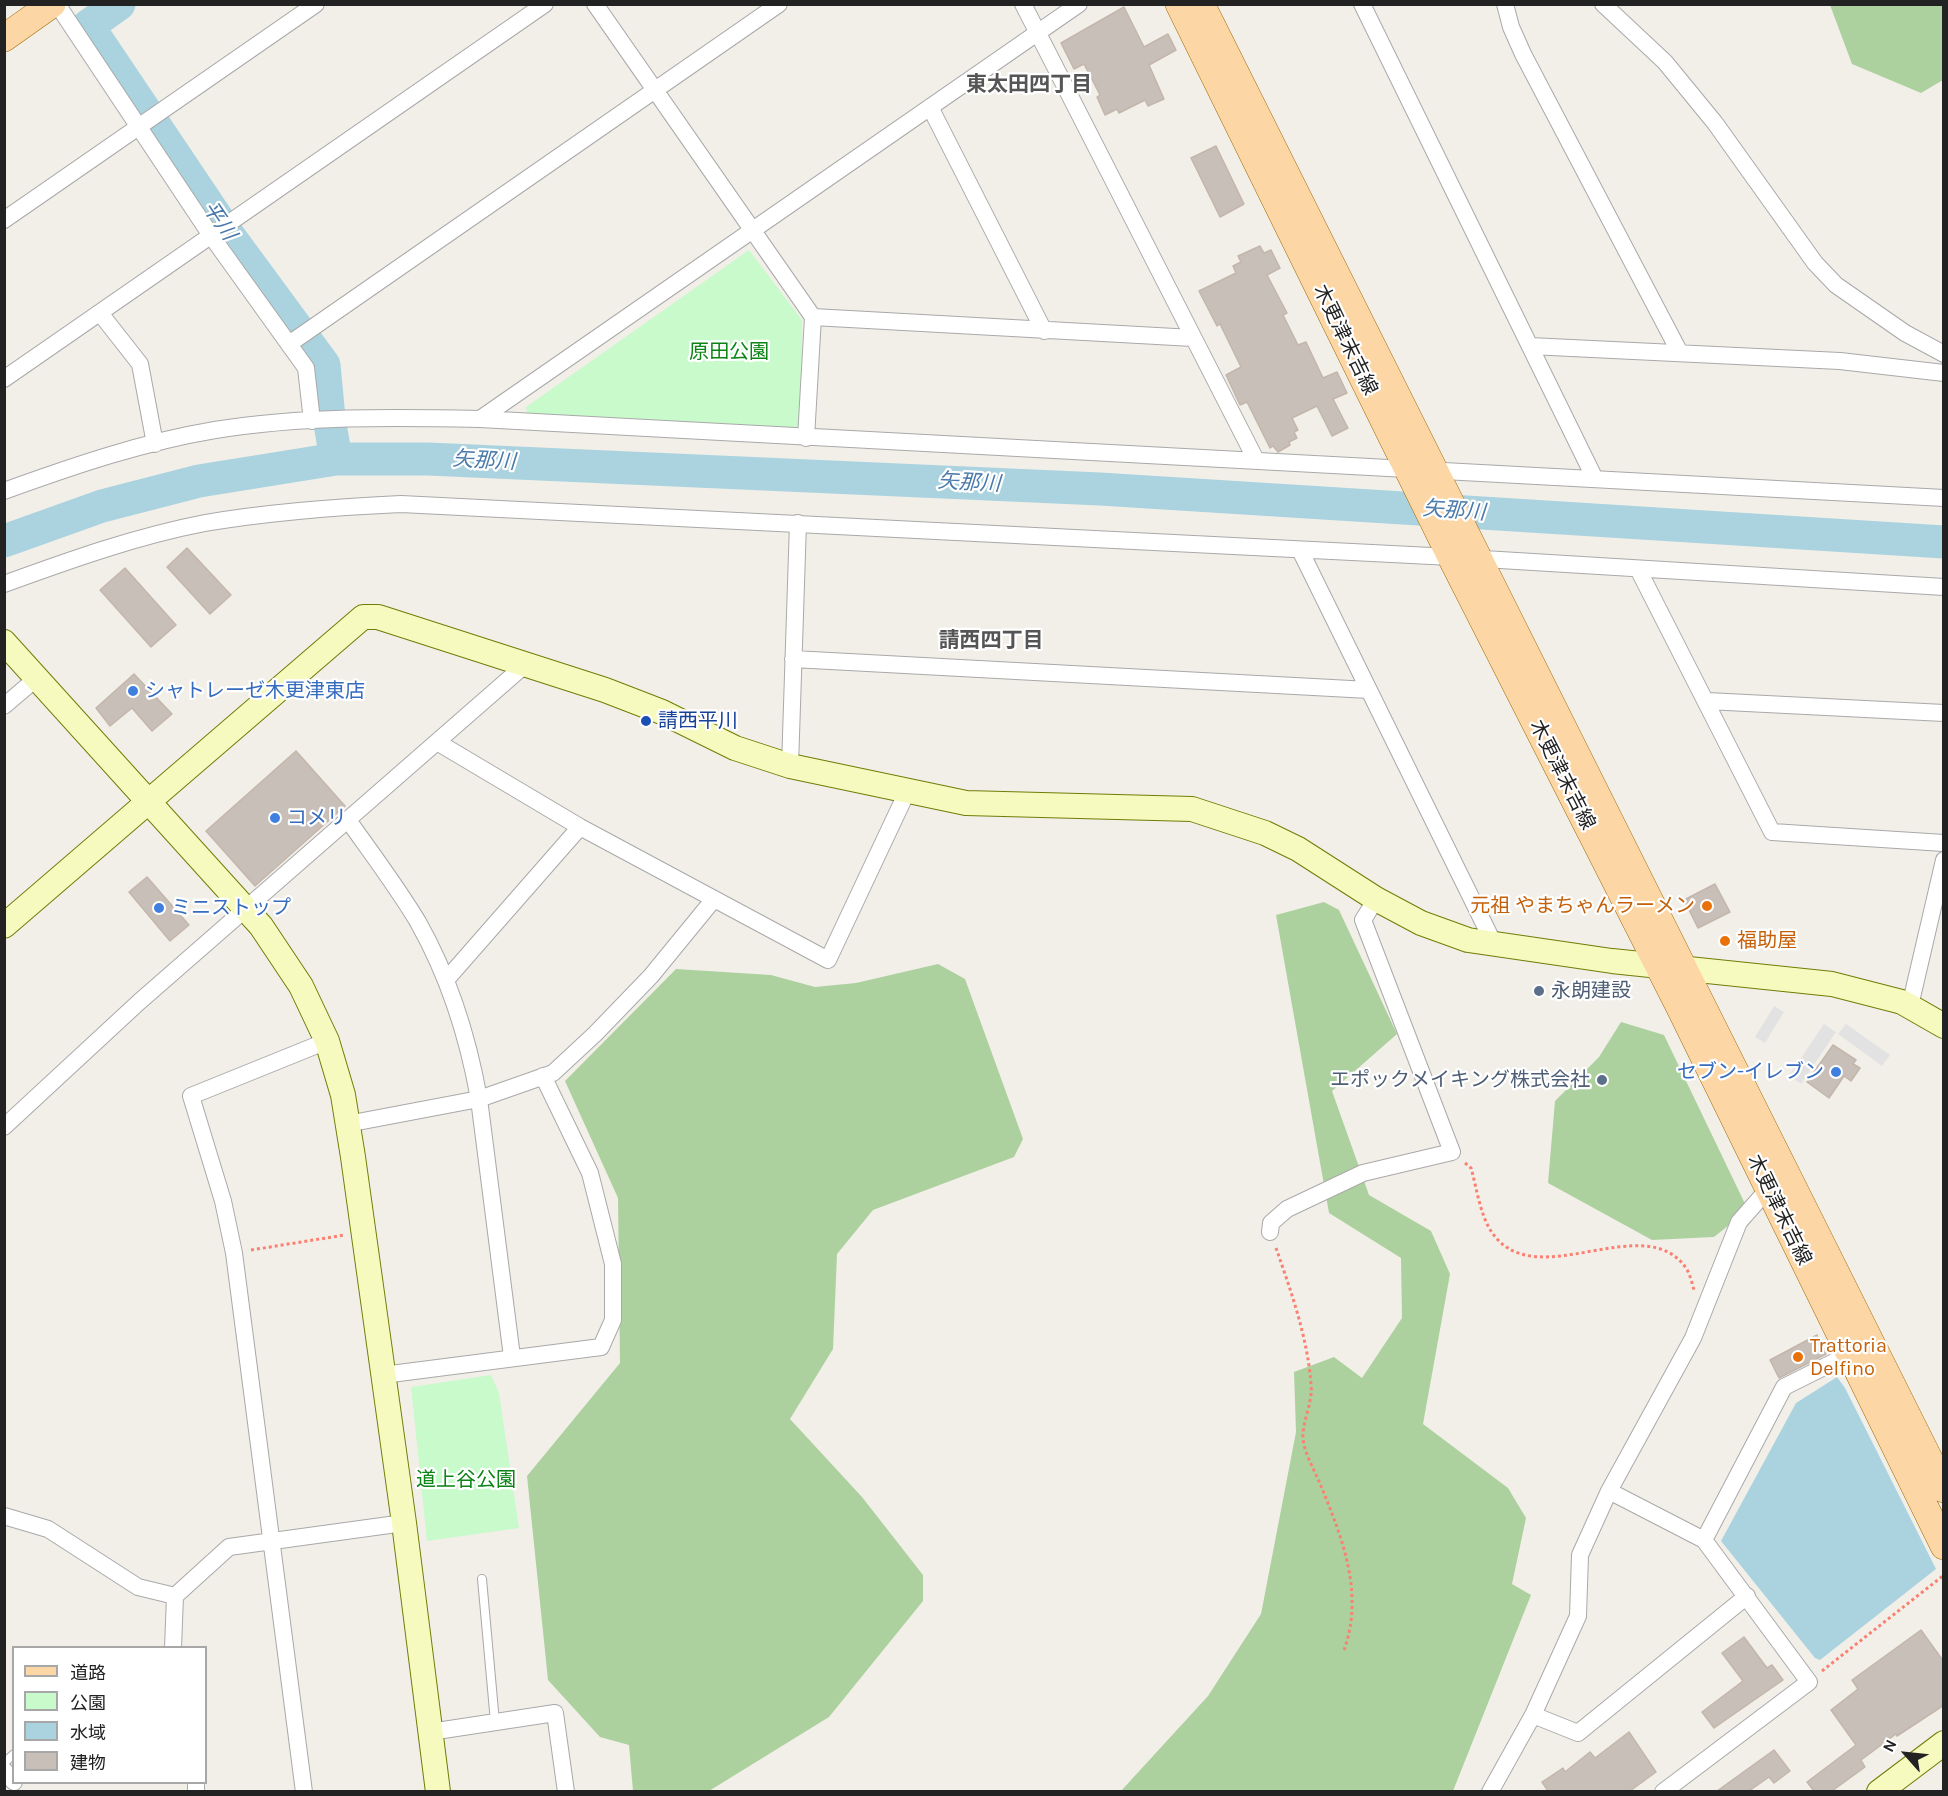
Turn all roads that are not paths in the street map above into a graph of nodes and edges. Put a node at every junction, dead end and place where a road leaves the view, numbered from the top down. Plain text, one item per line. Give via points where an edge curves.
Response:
1 (52, 4) edge
2 (57, 4) edge
3 (316, 4) edge
4 (545, 4) edge
5 (595, 4) edge
6 (779, 4) edge
7 (1023, 4) edge
8 (1079, 4) edge
9 (1179, 4) edge
10 (1201, 4) edge
11 (1362, 4) edge
12 (1505, 4) edge
13 (1603, 4) edge
14 (1037, 33) junction
15 (4, 38) edge
16 (655, 90) junction
17 (930, 107) junction
18 (148, 122) junction
19 (4, 220) edge
20 (221, 230) junction
21 (752, 230) junction
22 (100, 313) junction
23 (813, 317) junction
24 (1044, 331) junction
25 (297, 338) junction
26 (1193, 338) junction
27 (1530, 346) junction
28 (1680, 353) junction
29 (1944, 354) edge
30 (1944, 373) edge
31 (4, 379) edge
32 (480, 419) junction
33 (324, 421) junction
34 (806, 438) junction
35 (155, 444) junction
36 (1256, 460) junction
37 (1420, 469) junction
38 (1595, 479) junction
39 (4, 491) edge
40 (1944, 498) edge
41 (798, 523) junction
42 (1300, 550) junction
43 (1451, 558) junction
44 (1479, 560) junction
45 (1638, 569) junction
46 (4, 584) edge
47 (1944, 587) edge
48 (4, 642) edge
49 (793, 659) junction
50 (526, 664) junction
51 (38, 677) junction
52 (1369, 690) junction
53 (1707, 702) junction
54 (4, 706) edge
55 (1944, 713) edge
56 (437, 742) junction
57 (790, 766) junction
58 (907, 792) junction
59 (149, 800) junction
60 (348, 820) junction
61 (580, 827) junction
62 (1944, 843) edge
63 (1944, 860) edge
64 (1376, 898) junction
65 (714, 899) junction
66 (246, 909) junction
67 (4, 926) edge
68 (1494, 944) junction
69 (1672, 967) junction
70 (446, 980) junction
71 (1910, 1006) junction
72 (1944, 1026) edge
73 (327, 1041) junction
74 (543, 1076) junction
75 (479, 1099) junction
76 (348, 1124) junction
77 (5, 1127) edge
78 (1768, 1188) junction
79 (1270, 1232) road end
80 (1850, 1354) junction
81 (512, 1357) junction
82 (383, 1375) junction
83 (1944, 1489) edge
84 (1609, 1491) junction
85 (4, 1516) edge
86 (404, 1523) junction
87 (1704, 1540) junction
88 (272, 1541) junction
89 (1944, 1546) edge
90 (482, 1579) dead end
91 (175, 1596) junction
92 (1747, 1596) junction
93 (173, 1646) edge
94 (1533, 1715) junction
95 (495, 1722) junction
96 (430, 1732) junction
97 (1944, 1743) edge
98 (304, 1791) edge
99 (438, 1791) edge
100 (566, 1791) edge
101 (1490, 1791) edge
102 (1663, 1791) edge
103 (1879, 1791) edge

1 - 15 main road
2 - 18 street
3 - 18 street
4 - 20 street
5 - 16 street
6 - 16 street
7 - 14 street
8 - 14 street
9 - 37 main road, 木更津末吉線
10 - 37 main road, 木更津末吉線
11 - 27 street
12 - 28 street via 1523,54
13 - 29 street via 1665,62 1715,123 1815,263 1836,285 1905,333
14 - 17 street
14 - 26 street
16 - 21 street
16 - 25 street
17 - 21 street
17 - 24 street
18 - 19 street
18 - 20 street
20 - 22 street
20 - 25 street
21 - 23 street
21 - 32 street
22 - 31 street
22 - 35 street via 140,364
23 - 24 street
23 - 34 street
24 - 26 street
25 - 33 street
26 - 36 street
27 - 28 street
27 - 38 street
28 - 30 street via 1840,361
32 - 33 street via 386,417
32 - 34 street
33 - 35 street via 215,430
34 - 36 street
35 - 39 street
36 - 37 street
37 - 38 street
37 - 43 main road, 木更津末吉線
37 - 44 main road, 木更津末吉線
38 - 40 street
41 - 42 street
41 - 46 street via 400,504 302,509 204,524 136,540
41 - 49 street
42 - 43 street
42 - 52 street
43 - 44 street
43 - 69 main road, 木更津末吉線
44 - 45 street
44 - 69 main road, 木更津末吉線
45 - 47 street
45 - 53 street
48 - 51 street
49 - 52 street
49 - 57 street
50 - 56 street
50 - 57 street via 662,712 735,748
50 - 59 street via 378,617 363,616
51 - 54 street
51 - 59 street
52 - 68 street
53 - 55 street
53 - 62 street via 1772,832
56 - 60 street
56 - 61 street
57 - 58 street
58 - 64 street via 966,803 1192,809 1257,830 1298,849
58 - 65 street via 828,960
59 - 66 street
59 - 67 street
60 - 66 street
60 - 70 street via 418,923
61 - 65 street
61 - 70 street
63 - 71 street
64 - 68 street via 1439,931
64 - 79 street via 1363,920 1452,1152 1363,1173 1287,1209 1271,1223
65 - 74 street via 627,1001 553,1073
66 - 73 street via 282,954
66 - 77 street
68 - 69 street
69 - 71 street via 1832,984
69 - 78 main road, 木更津末吉線
69 - 83 main road, 木更津末吉線
70 - 75 street via 472,1060
71 - 72 street
73 - 76 street
73 - 88 street via 191,1096 223,1201 234,1253
74 - 75 street
74 - 81 street via 590,1173 613,1264 613,1320 601,1347
75 - 76 street
75 - 81 street
76 - 82 street
78 - 80 main road, 木更津末吉線
78 - 84 street via 1740,1222 1680,1364
80 - 87 street via 1784,1387
80 - 89 main road, 木更津末吉線
81 - 82 street
82 - 86 street
84 - 87 street
84 - 94 street via 1580,1555 1578,1616
85 - 91 street via 48,1529 138,1587
86 - 88 street
86 - 96 street
87 - 92 street
88 - 91 street via 229,1547
88 - 98 street
90 - 95 lane
91 - 93 street
92 - 94 street via 1578,1733
92 - 102 street via 1809,1682
94 - 101 street
95 - 96 street
95 - 100 street via 555,1713
96 - 99 street
97 - 103 street

